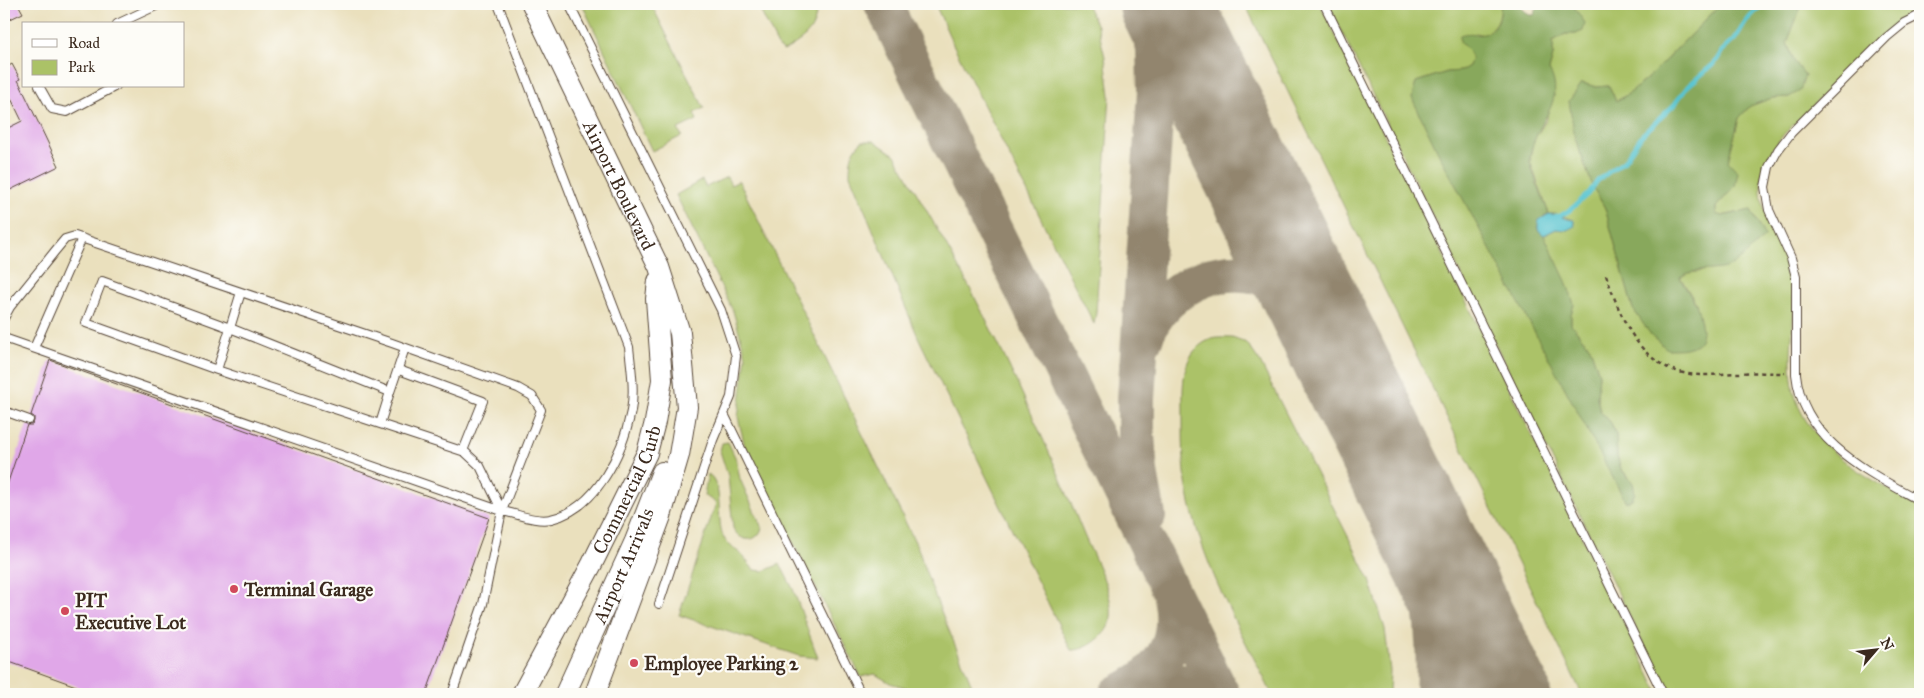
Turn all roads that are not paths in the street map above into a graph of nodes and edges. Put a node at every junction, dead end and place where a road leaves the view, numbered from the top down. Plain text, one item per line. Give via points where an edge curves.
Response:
1 (160, 4) edge
2 (498, 4) edge
3 (532, 4) edge
4 (569, 4) edge
5 (1324, 4) edge
6 (1920, 15) edge
7 (123, 22) edge
8 (40, 88) edge
9 (112, 88) edge
10 (82, 238) junction
11 (659, 267) junction
12 (241, 292) junction
13 (4, 318) edge
14 (230, 328) junction
15 (4, 338) edge
16 (34, 348) junction
17 (405, 348) junction
18 (217, 370) junction
19 (399, 370) junction
20 (683, 375) junction
21 (390, 392) junction
22 (4, 411) edge
23 (724, 414) junction
24 (29, 420) dead end
25 (380, 424) junction
26 (463, 451) junction
27 (1920, 501) edge
28 (502, 511) junction
29 (659, 604) dead end
30 (452, 694) edge
31 (522, 694) edge
32 (565, 694) edge
33 (595, 694) edge
34 (856, 694) edge
35 (1663, 694) edge

1 - 7 lane
2 - 28 lane via 613,302 629,347 631,375 631,410 624,438 612,464 583,504 550,519 532,519
3 - 11 street, Airport Boulevard
4 - 23 lane via 720,310 736,356 731,397
5 - 35 lane
6 - 27 lane via 1897,28 1784,140 1769,167 1765,187 1769,210 1791,258 1796,278 1796,374 1804,408 1825,437 1841,452
8 - 9 lane via 52,109 67,112
10 - 12 lane
10 - 13 lane via 66,239
10 - 16 lane
11 - 20 street, Airport Boulevard via 680,333
11 - 31 street, Commercial Curb via 656,299 662,380 647,453
12 - 14 lane
12 - 17 lane
14 - 18 lane
14 - 18 lane via 102,281 86,323
14 - 21 lane
15 - 16 lane
16 - 28 lane
17 - 19 lane
17 - 28 lane via 518,388 532,396 541,410
18 - 25 lane
19 - 21 lane
19 - 26 lane via 484,401
20 - 32 street, Airport Arrivals via 664,466 635,541
20 - 33 street via 687,407 679,455 661,516
21 - 25 lane
22 - 24 lane
23 - 29 lane
23 - 34 lane via 858,688
25 - 26 lane
26 - 28 lane via 480,466
28 - 30 lane via 483,604

